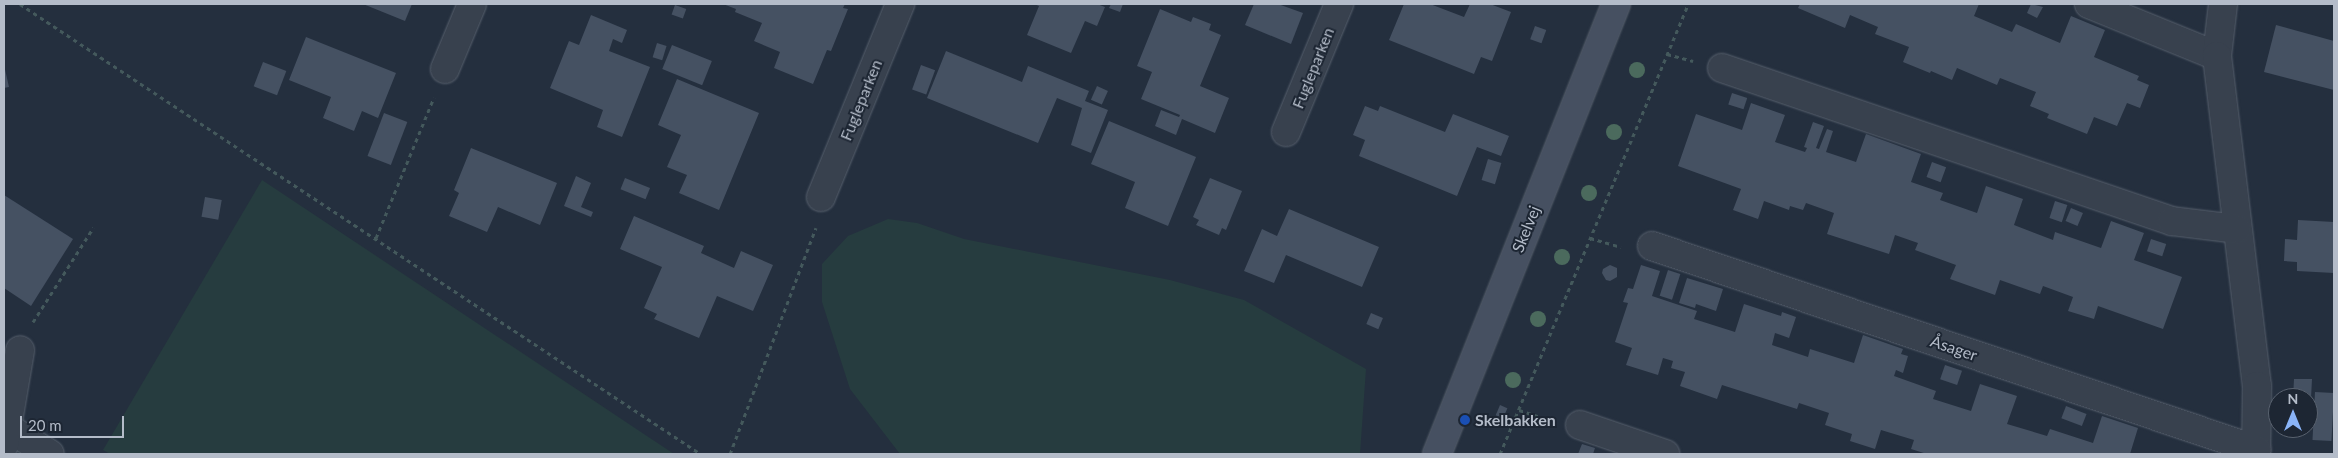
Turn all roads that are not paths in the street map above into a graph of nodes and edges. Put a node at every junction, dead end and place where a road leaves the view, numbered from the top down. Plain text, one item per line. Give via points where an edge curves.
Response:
1 (472, 4) edge
2 (900, 4) edge
3 (1340, 4) edge
4 (1616, 4) edge
5 (2090, 4) edge
6 (2223, 4) edge
7 (2217, 56) junction
8 (1722, 68) dead end
9 (445, 69) road end
10 (1286, 132) dead end
11 (821, 197) road end
12 (2237, 230) junction
13 (1652, 246) dead end
14 (20, 350) road end
15 (1580, 425) dead end
16 (6, 436) edge
17 (2256, 452) edge
18 (50, 454) edge
19 (1437, 454) edge
20 (1665, 454) edge

1 - 9 street
2 - 11 street, Fugleparken
3 - 10 street, Fugleparken
4 - 19 street, Skelvej
5 - 7 street
6 - 7 street, Åsager
7 - 12 street, Åsager
8 - 12 street via 2172,221
12 - 17 street, Åsager via 2257,386
13 - 17 street, Åsager
14 - 16 street
15 - 20 street
16 - 18 street

